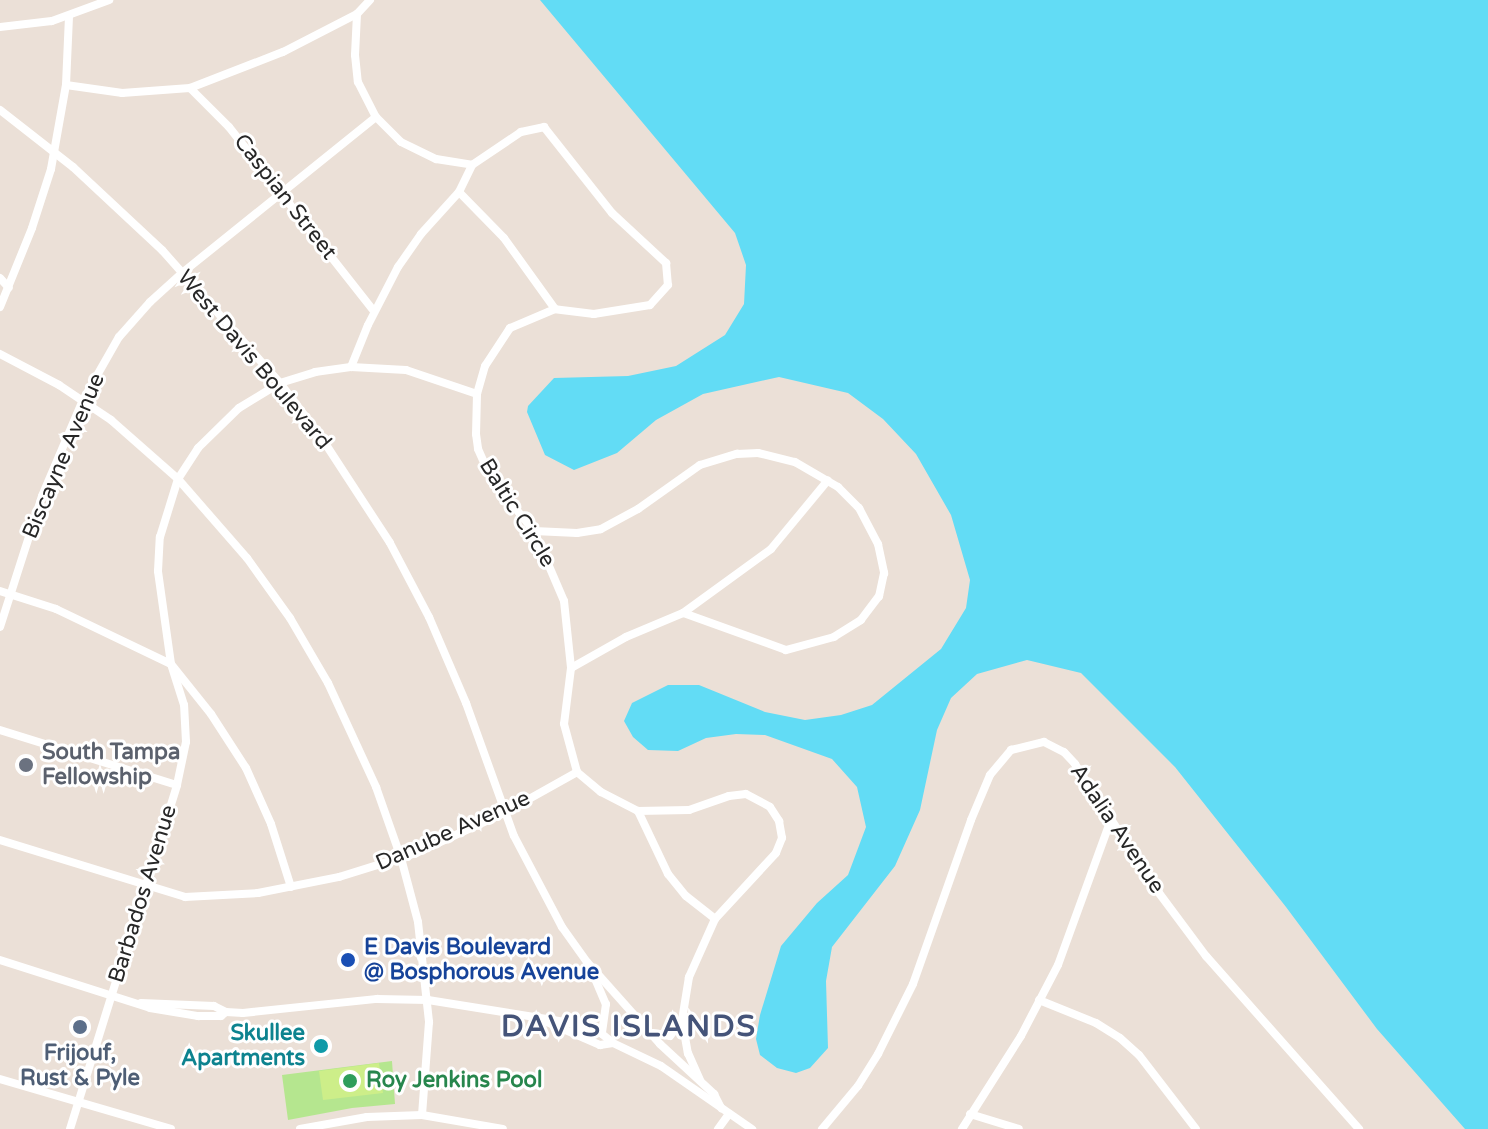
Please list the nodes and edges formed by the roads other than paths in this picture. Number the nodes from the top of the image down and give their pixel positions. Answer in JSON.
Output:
{"nodes":[{"id":1,"x":109,"y":0,"type":"edge"},
{"id":2,"x":370,"y":0,"type":"edge"},
{"id":3,"x":357,"y":14,"type":"junction"},
{"id":4,"x":69,"y":16,"type":"junction"},
{"id":5,"x":0,"y":27,"type":"edge"},
{"id":6,"x":66,"y":85,"type":"junction"},
{"id":7,"x":190,"y":88,"type":"junction"},
{"id":8,"x":0,"y":110,"type":"edge"},
{"id":9,"x":376,"y":117,"type":"junction"},
{"id":10,"x":54,"y":151,"type":"junction"},
{"id":11,"x":472,"y":165,"type":"junction"},
{"id":12,"x":459,"y":192,"type":"junction"},
{"id":13,"x":281,"y":193,"type":"junction"},
{"id":14,"x":182,"y":273,"type":"junction"},
{"id":15,"x":0,"y":278,"type":"edge"},
{"id":16,"x":9,"y":288,"type":"junction"},
{"id":17,"x":0,"y":307,"type":"edge"},
{"id":18,"x":555,"y":309,"type":"junction"},
{"id":19,"x":374,"y":311,"type":"junction"},
{"id":20,"x":0,"y":354,"type":"edge"},
{"id":21,"x":351,"y":367,"type":"junction"},
{"id":22,"x":280,"y":383,"type":"junction"},
{"id":23,"x":477,"y":394,"type":"junction"},
{"id":24,"x":83,"y":400,"type":"junction"},
{"id":25,"x":178,"y":479,"type":"junction"},
{"id":26,"x":828,"y":480,"type":"junction"},
{"id":27,"x":534,"y":531,"type":"junction"},
{"id":28,"x":0,"y":591,"type":"edge"},
{"id":29,"x":11,"y":594,"type":"junction"},
{"id":30,"x":683,"y":613,"type":"junction"},
{"id":31,"x":0,"y":627,"type":"edge"},
{"id":32,"x":171,"y":664,"type":"junction"},
{"id":33,"x":571,"y":668,"type":"junction"},
{"id":34,"x":0,"y":730,"type":"edge"},
{"id":35,"x":577,"y":772,"type":"junction"},
{"id":36,"x":177,"y":785,"type":"junction"},
{"id":37,"x":638,"y":811,"type":"junction"},
{"id":38,"x":504,"y":813,"type":"junction"},
{"id":39,"x":1111,"y":819,"type":"junction"},
{"id":40,"x":0,"y":840,"type":"edge"},
{"id":41,"x":401,"y":858,"type":"junction"},
{"id":42,"x":146,"y":886,"type":"junction"},
{"id":43,"x":291,"y":887,"type":"junction"},
{"id":44,"x":715,"y":919,"type":"junction"},
{"id":45,"x":0,"y":960,"type":"edge"},
{"id":46,"x":587,"y":962,"type":"junction"},
{"id":47,"x":112,"y":994,"type":"junction"},
{"id":48,"x":428,"y":1000,"type":"junction"},
{"id":49,"x":1039,"y":1000,"type":"junction"},
{"id":50,"x":544,"y":1020,"type":"junction"},
{"id":51,"x":682,"y":1020,"type":"junction"},
{"id":52,"x":649,"y":1032,"type":"junction"},
{"id":53,"x":602,"y":1034,"type":"junction"},
{"id":54,"x":613,"y":1043,"type":"junction"},
{"id":55,"x":0,"y":1079,"type":"edge"},
{"id":56,"x":700,"y":1080,"type":"junction"},
{"id":57,"x":79,"y":1103,"type":"junction"},
{"id":58,"x":721,"y":1108,"type":"junction"},
{"id":59,"x":729,"y":1114,"type":"junction"},
{"id":60,"x":970,"y":1114,"type":"junction"},
{"id":61,"x":422,"y":1115,"type":"junction"},
{"id":62,"x":70,"y":1129,"type":"edge"},
{"id":63,"x":171,"y":1129,"type":"edge"},
{"id":64,"x":300,"y":1129,"type":"edge"},
{"id":65,"x":503,"y":1129,"type":"edge"},
{"id":66,"x":718,"y":1129,"type":"edge"},
{"id":67,"x":752,"y":1129,"type":"edge"},
{"id":68,"x":822,"y":1129,"type":"edge"},
{"id":69,"x":962,"y":1129,"type":"edge"},
{"id":70,"x":1019,"y":1129,"type":"edge"},
{"id":71,"x":1196,"y":1129,"type":"edge"},
{"id":72,"x":1359,"y":1129,"type":"edge"}],
"edges":[{"from":1,"to":4,"type":"street"},
{"from":2,"to":3,"type":"street"},
{"from":3,"to":7,"type":"street"},
{"from":3,"to":9,"type":"street"},
{"from":4,"to":5,"type":"street"},
{"from":4,"to":6,"type":"street"},
{"from":6,"to":7,"type":"street"},
{"from":6,"to":10,"type":"street"},
{"from":7,"to":13,"type":"street","name":"Caspian Street"},
{"from":8,"to":10,"type":"street","name":"West Davis Boulevard"},
{"from":9,"to":11,"type":"street"},
{"from":9,"to":13,"type":"street","name":"Biscayne Avenue"},
{"from":10,"to":14,"type":"street","name":"West Davis Boulevard"},
{"from":10,"to":16,"type":"street"},
{"from":11,"to":12,"type":"street"},
{"from":11,"to":18,"type":"street"},
{"from":12,"to":18,"type":"street"},
{"from":12,"to":19,"type":"street"},
{"from":13,"to":14,"type":"street","name":"Biscayne Avenue"},
{"from":13,"to":19,"type":"street","name":"Caspian Street"},
{"from":14,"to":22,"type":"street","name":"West Davis Boulevard"},
{"from":14,"to":24,"type":"street","name":"Biscayne Avenue"},
{"from":15,"to":16,"type":"street"},
{"from":16,"to":17,"type":"street"},
{"from":18,"to":23,"type":"street","name":"Baltic Circle"},
{"from":19,"to":21,"type":"street"},
{"from":20,"to":24,"type":"street"},
{"from":21,"to":22,"type":"street","name":"Barbados Avenue"},
{"from":21,"to":23,"type":"street","name":"Barbados Avenue"},
{"from":22,"to":25,"type":"street","name":"Barbados Avenue"},
{"from":22,"to":38,"type":"street","name":"West Davis Boulevard"},
{"from":23,"to":27,"type":"street","name":"Baltic Circle"},
{"from":24,"to":25,"type":"street"},
{"from":24,"to":29,"type":"street","name":"Biscayne Avenue"},
{"from":25,"to":32,"type":"street","name":"Barbados Avenue"},
{"from":25,"to":41,"type":"street"},
{"from":26,"to":27,"type":"street"},
{"from":26,"to":30,"type":"street"},
{"from":26,"to":30,"type":"street"},
{"from":27,"to":33,"type":"street","name":"Baltic Circle"},
{"from":28,"to":29,"type":"street"},
{"from":29,"to":31,"type":"street","name":"Biscayne Avenue"},
{"from":29,"to":32,"type":"street"},
{"from":30,"to":33,"type":"street"},
{"from":32,"to":36,"type":"street","name":"Barbados Avenue"},
{"from":32,"to":43,"type":"street"},
{"from":33,"to":35,"type":"street","name":"Baltic Circle"},
{"from":34,"to":36,"type":"street"},
{"from":35,"to":37,"type":"street"},
{"from":35,"to":38,"type":"street","name":"Danube Avenue"},
{"from":36,"to":42,"type":"street","name":"Barbados Avenue"},
{"from":37,"to":44,"type":"street"},
{"from":37,"to":44,"type":"street"},
{"from":38,"to":41,"type":"street","name":"Danube Avenue"},
{"from":38,"to":46,"type":"street","name":"West Davis Boulevard"},
{"from":39,"to":49,"type":"street"},
{"from":39,"to":68,"type":"street","name":"Adalia Avenue"},
{"from":39,"to":72,"type":"street","name":"Adalia Avenue"},
{"from":40,"to":42,"type":"street","name":"Danube Avenue"},
{"from":41,"to":43,"type":"street","name":"Danube Avenue"},
{"from":41,"to":48,"type":"street"},
{"from":42,"to":43,"type":"street","name":"Danube Avenue"},
{"from":42,"to":47,"type":"street","name":"Barbados Avenue"},
{"from":44,"to":51,"type":"street"},
{"from":45,"to":47,"type":"street"},
{"from":46,"to":52,"type":"street","name":"West Davis Boulevard"},
{"from":46,"to":53,"type":"street","name":"West Davis Boulevard"},
{"from":47,"to":48,"type":"street"},
{"from":47,"to":57,"type":"street","name":"Barbados Avenue"},
{"from":48,"to":50,"type":"street"},
{"from":48,"to":61,"type":"street"},
{"from":49,"to":60,"type":"street"},
{"from":49,"to":71,"type":"street"},
{"from":50,"to":53,"type":"street"},
{"from":50,"to":54,"type":"street"},
{"from":51,"to":52,"type":"street"},
{"from":51,"to":56,"type":"street"},
{"from":52,"to":56,"type":"street","name":"West Davis Boulevard"},
{"from":53,"to":54,"type":"street"},
{"from":54,"to":58,"type":"street"},
{"from":55,"to":57,"type":"street"},
{"from":56,"to":58,"type":"street","name":"West Davis Boulevard"},
{"from":57,"to":62,"type":"street","name":"Barbados Avenue"},
{"from":57,"to":63,"type":"street"},
{"from":58,"to":59,"type":"street"},
{"from":59,"to":66,"type":"street"},
{"from":59,"to":67,"type":"street"},
{"from":60,"to":69,"type":"street"},
{"from":60,"to":70,"type":"street"},
{"from":61,"to":64,"type":"street"},
{"from":61,"to":65,"type":"street"}]}
